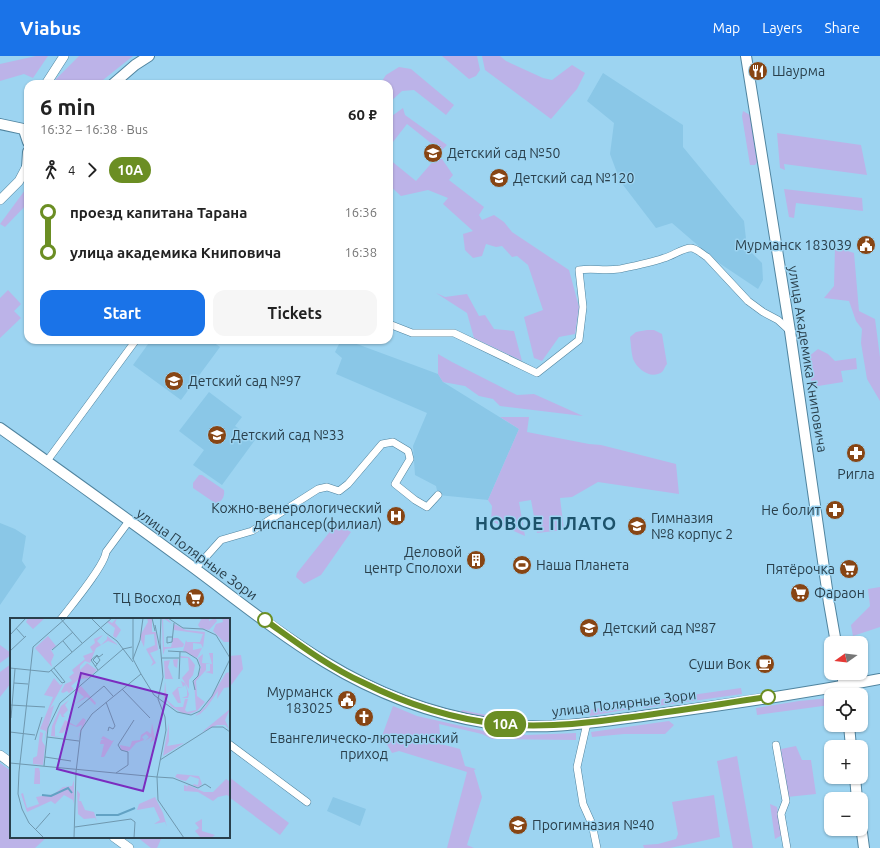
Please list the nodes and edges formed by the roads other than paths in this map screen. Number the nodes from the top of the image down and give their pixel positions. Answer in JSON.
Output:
{"nodes":[{"id":1,"x":64,"y":56,"type":"edge"},
{"id":2,"x":149,"y":56,"type":"edge"},
{"id":3,"x":746,"y":56,"type":"edge"},
{"id":4,"x":49,"y":80,"type":"edge"},
{"id":5,"x":118,"y":80,"type":"edge"},
{"id":6,"x":0,"y":124,"type":"edge"},
{"id":7,"x":24,"y":130,"type":"edge"},
{"id":8,"x":24,"y":172,"type":"edge"},
{"id":9,"x":0,"y":200,"type":"edge"},
{"id":10,"x":393,"y":326,"type":"edge"},
{"id":11,"x":790,"y":332,"type":"junction"},
{"id":12,"x":133,"y":344,"type":"edge"},
{"id":13,"x":0,"y":428,"type":"edge"},
{"id":14,"x":47,"y":461,"type":"junction"},
{"id":15,"x":438,"y":495,"type":"dead end"},
{"id":16,"x":129,"y":521,"type":"junction"},
{"id":17,"x":195,"y":569,"type":"junction"},
{"id":18,"x":62,"y":618,"type":"edge"},
{"id":19,"x":835,"y":636,"type":"edge"},
{"id":20,"x":880,"y":679,"type":"edge"},
{"id":21,"x":851,"y":688,"type":"edge"},
{"id":22,"x":824,"y":693,"type":"edge"},
{"id":23,"x":587,"y":723,"type":"junction"},
{"id":24,"x":230,"y":745,"type":"edge"},
{"id":25,"x":776,"y":745,"type":"dead end"},
{"id":26,"x":0,"y":755,"type":"edge"},
{"id":27,"x":10,"y":762,"type":"edge"},
{"id":28,"x":307,"y":802,"type":"dead end"},
{"id":29,"x":862,"y":836,"type":"edge"},
{"id":30,"x":115,"y":838,"type":"edge"},
{"id":31,"x":129,"y":848,"type":"edge"},
{"id":32,"x":597,"y":848,"type":"edge"},
{"id":33,"x":787,"y":848,"type":"edge"},
{"id":34,"x":864,"y":848,"type":"edge"}],
"edges":[{"from":1,"to":4,"type":"street"},
{"from":2,"to":5,"type":"main road"},
{"from":3,"to":11,"type":"main road","name":"улица Академика Книповича"},
{"from":6,"to":7,"type":"main road"},
{"from":8,"to":9,"type":"street"},
{"from":10,"to":11,"type":"street"},
{"from":11,"to":19,"type":"main road","name":"улица Академика Книповича"},
{"from":12,"to":14,"type":"street"},
{"from":13,"to":14,"type":"main road","name":"улица Полярные Зори"},
{"from":14,"to":16,"type":"main road","name":"улица Полярные Зори"},
{"from":15,"to":17,"type":"street"},
{"from":16,"to":17,"type":"main road","name":"улица Полярные Зори"},
{"from":16,"to":18,"type":"street"},
{"from":17,"to":23,"type":"main road","name":"улица Полярные Зори"},
{"from":20,"to":21,"type":"main road","name":"улица Полярные Зори"},
{"from":22,"to":23,"type":"main road","name":"улица Полярные Зори"},
{"from":23,"to":32,"type":"street"},
{"from":24,"to":28,"type":"street"},
{"from":25,"to":33,"type":"street"},
{"from":26,"to":27,"type":"street"},
{"from":29,"to":34,"type":"main road"},
{"from":30,"to":31,"type":"street"}]}
